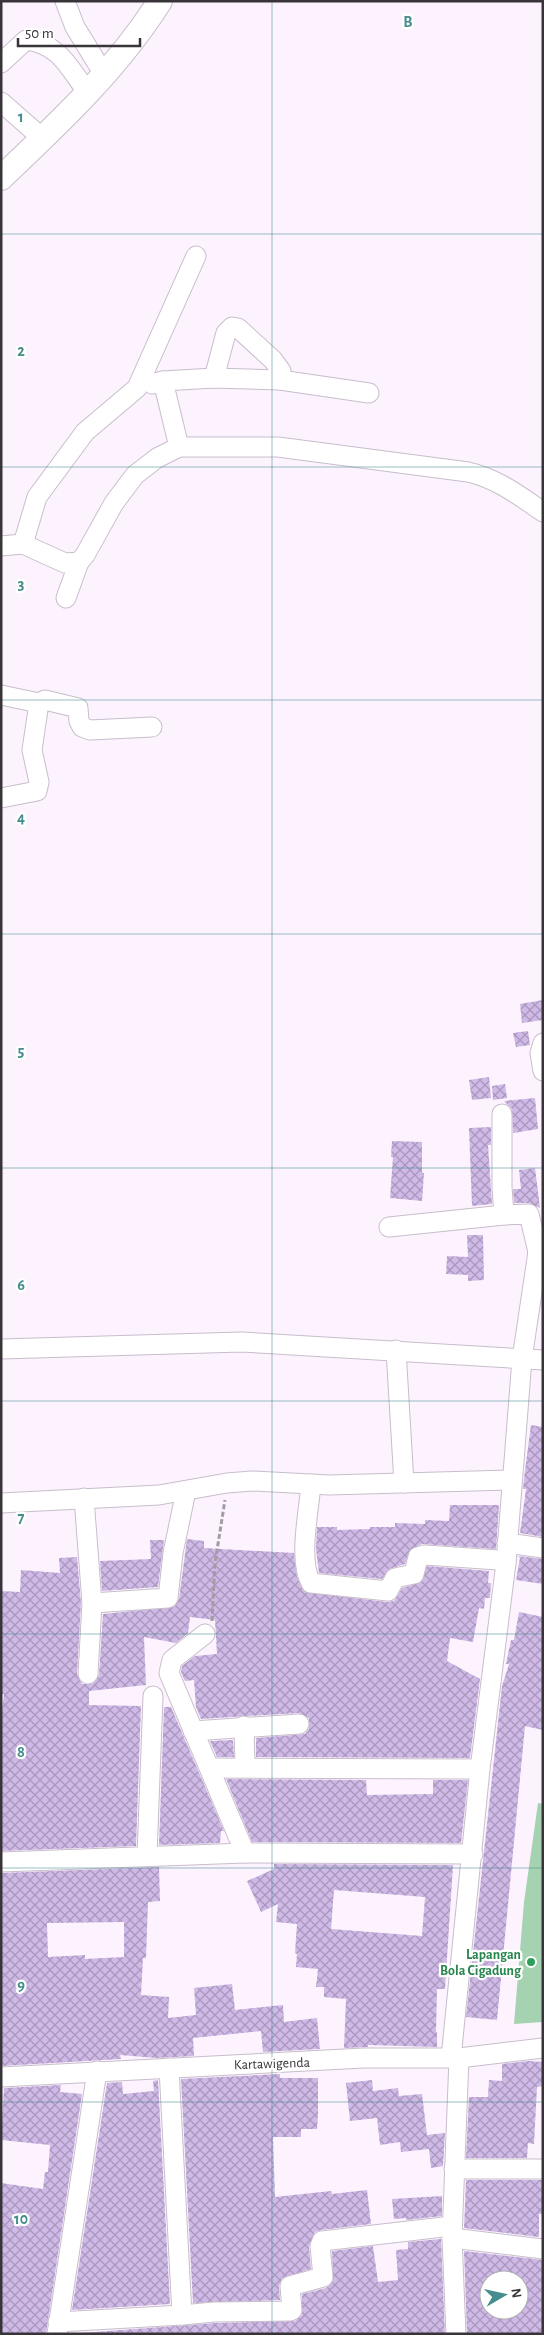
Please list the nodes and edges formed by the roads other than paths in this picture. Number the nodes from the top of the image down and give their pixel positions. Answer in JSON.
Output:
{"nodes":[{"id":1,"x":65,"y":1,"type":"edge"},
{"id":2,"x":160,"y":1,"type":"edge"},
{"id":3,"x":1,"y":63,"type":"edge"},
{"id":4,"x":105,"y":76,"type":"junction"},
{"id":5,"x":88,"y":93,"type":"junction"},
{"id":6,"x":1,"y":102,"type":"edge"},
{"id":7,"x":42,"y":138,"type":"junction"},
{"id":8,"x":1,"y":178,"type":"edge"},
{"id":9,"x":196,"y":256,"type":"dead end"},
{"id":10,"x":214,"y":378,"type":"junction"},
{"id":11,"x":280,"y":380,"type":"junction"},
{"id":12,"x":163,"y":381,"type":"junction"},
{"id":13,"x":137,"y":388,"type":"junction"},
{"id":14,"x":369,"y":393,"type":"dead end"},
{"id":15,"x":178,"y":447,"type":"junction"},
{"id":16,"x":543,"y":512,"type":"edge"},
{"id":17,"x":23,"y":544,"type":"junction"},
{"id":18,"x":1,"y":546,"type":"edge"},
{"id":19,"x":79,"y":562,"type":"junction"},
{"id":20,"x":66,"y":598,"type":"dead end"},
{"id":21,"x":1,"y":695,"type":"edge"},
{"id":22,"x":39,"y":703,"type":"junction"},
{"id":23,"x":152,"y":727,"type":"dead end"},
{"id":24,"x":1,"y":798,"type":"edge"},
{"id":25,"x":543,"y":1043,"type":"edge"},
{"id":26,"x":543,"y":1071,"type":"edge"},
{"id":27,"x":502,"y":1114,"type":"dead end"},
{"id":28,"x":504,"y":1215,"type":"junction"},
{"id":29,"x":389,"y":1227,"type":"dead end"},
{"id":30,"x":541,"y":1246,"type":"edge"},
{"id":31,"x":1,"y":1349,"type":"edge"},
{"id":32,"x":396,"y":1350,"type":"junction"},
{"id":33,"x":522,"y":1359,"type":"junction"},
{"id":34,"x":543,"y":1360,"type":"edge"},
{"id":35,"x":511,"y":1480,"type":"junction"},
{"id":36,"x":404,"y":1483,"type":"junction"},
{"id":37,"x":311,"y":1484,"type":"junction"},
{"id":38,"x":186,"y":1491,"type":"junction"},
{"id":39,"x":84,"y":1498,"type":"junction"},
{"id":40,"x":1,"y":1503,"type":"edge"},
{"id":41,"x":507,"y":1543,"type":"junction"},
{"id":42,"x":543,"y":1548,"type":"edge"},
{"id":43,"x":506,"y":1563,"type":"junction"},
{"id":44,"x":92,"y":1603,"type":"junction"},
{"id":45,"x":205,"y":1634,"type":"road end"},
{"id":46,"x":88,"y":1674,"type":"dead end"},
{"id":47,"x":152,"y":1696,"type":"dead end"},
{"id":48,"x":299,"y":1724,"type":"dead end"},
{"id":49,"x":244,"y":1726,"type":"junction"},
{"id":50,"x":193,"y":1731,"type":"junction"},
{"id":51,"x":245,"y":1767,"type":"junction"},
{"id":52,"x":210,"y":1768,"type":"junction"},
{"id":53,"x":480,"y":1769,"type":"junction"},
{"id":54,"x":246,"y":1852,"type":"junction"},
{"id":55,"x":473,"y":1854,"type":"junction"},
{"id":56,"x":147,"y":1856,"type":"junction"},
{"id":57,"x":1,"y":1862,"type":"edge"},
{"id":58,"x":543,"y":2048,"type":"edge"},
{"id":59,"x":455,"y":2058,"type":"junction"},
{"id":60,"x":169,"y":2068,"type":"junction"},
{"id":61,"x":97,"y":2071,"type":"junction"},
{"id":62,"x":1,"y":2077,"type":"edge"},
{"id":63,"x":454,"y":2169,"type":"junction"},
{"id":64,"x":543,"y":2169,"type":"edge"},
{"id":65,"x":452,"y":2232,"type":"junction"},
{"id":66,"x":543,"y":2249,"type":"edge"},
{"id":67,"x":182,"y":2314,"type":"junction"},
{"id":68,"x":58,"y":2328,"type":"edge"},
{"id":69,"x":456,"y":2334,"type":"edge"}],
"edges":[{"from":1,"to":4,"type":"street"},
{"from":2,"to":4,"type":"main road"},
{"from":3,"to":5,"type":"street"},
{"from":4,"to":5,"type":"main road"},
{"from":5,"to":7,"type":"main road"},
{"from":6,"to":7,"type":"street"},
{"from":7,"to":8,"type":"main road"},
{"from":9,"to":13,"type":"street"},
{"from":10,"to":11,"type":"street"},
{"from":10,"to":11,"type":"street"},
{"from":10,"to":12,"type":"street"},
{"from":11,"to":14,"type":"street"},
{"from":12,"to":13,"type":"street"},
{"from":12,"to":15,"type":"street"},
{"from":13,"to":17,"type":"street"},
{"from":15,"to":16,"type":"street"},
{"from":15,"to":19,"type":"street"},
{"from":17,"to":18,"type":"street"},
{"from":17,"to":19,"type":"street"},
{"from":19,"to":20,"type":"street"},
{"from":21,"to":22,"type":"street"},
{"from":22,"to":23,"type":"street"},
{"from":22,"to":24,"type":"street"},
{"from":25,"to":26,"type":"street"},
{"from":27,"to":28,"type":"street"},
{"from":28,"to":29,"type":"street"},
{"from":28,"to":30,"type":"street"},
{"from":30,"to":33,"type":"street"},
{"from":31,"to":32,"type":"street"},
{"from":32,"to":33,"type":"street"},
{"from":32,"to":36,"type":"street"},
{"from":33,"to":34,"type":"street"},
{"from":33,"to":35,"type":"street"},
{"from":35,"to":36,"type":"street"},
{"from":35,"to":41,"type":"street"},
{"from":36,"to":37,"type":"street"},
{"from":37,"to":38,"type":"street"},
{"from":37,"to":43,"type":"street"},
{"from":38,"to":39,"type":"street"},
{"from":38,"to":44,"type":"street"},
{"from":39,"to":40,"type":"street"},
{"from":39,"to":44,"type":"street"},
{"from":41,"to":42,"type":"street"},
{"from":41,"to":43,"type":"street"},
{"from":43,"to":53,"type":"street"},
{"from":44,"to":46,"type":"street"},
{"from":45,"to":50,"type":"street"},
{"from":47,"to":56,"type":"street"},
{"from":48,"to":49,"type":"street"},
{"from":49,"to":50,"type":"street"},
{"from":49,"to":51,"type":"street"},
{"from":50,"to":52,"type":"street"},
{"from":51,"to":52,"type":"street"},
{"from":51,"to":53,"type":"street"},
{"from":52,"to":54,"type":"street"},
{"from":53,"to":55,"type":"street"},
{"from":54,"to":55,"type":"street"},
{"from":54,"to":56,"type":"street"},
{"from":55,"to":59,"type":"street"},
{"from":56,"to":57,"type":"street"},
{"from":58,"to":59,"type":"street","name":"Kartawigenda"},
{"from":59,"to":60,"type":"street","name":"Kartawigenda"},
{"from":59,"to":63,"type":"street"},
{"from":60,"to":61,"type":"street","name":"Kartawigenda"},
{"from":60,"to":67,"type":"street"},
{"from":61,"to":62,"type":"street","name":"Kartawigenda"},
{"from":61,"to":68,"type":"street"},
{"from":63,"to":64,"type":"street"},
{"from":63,"to":65,"type":"street"},
{"from":65,"to":66,"type":"street"},
{"from":65,"to":67,"type":"street"},
{"from":65,"to":69,"type":"street"},
{"from":67,"to":68,"type":"street"}]}
